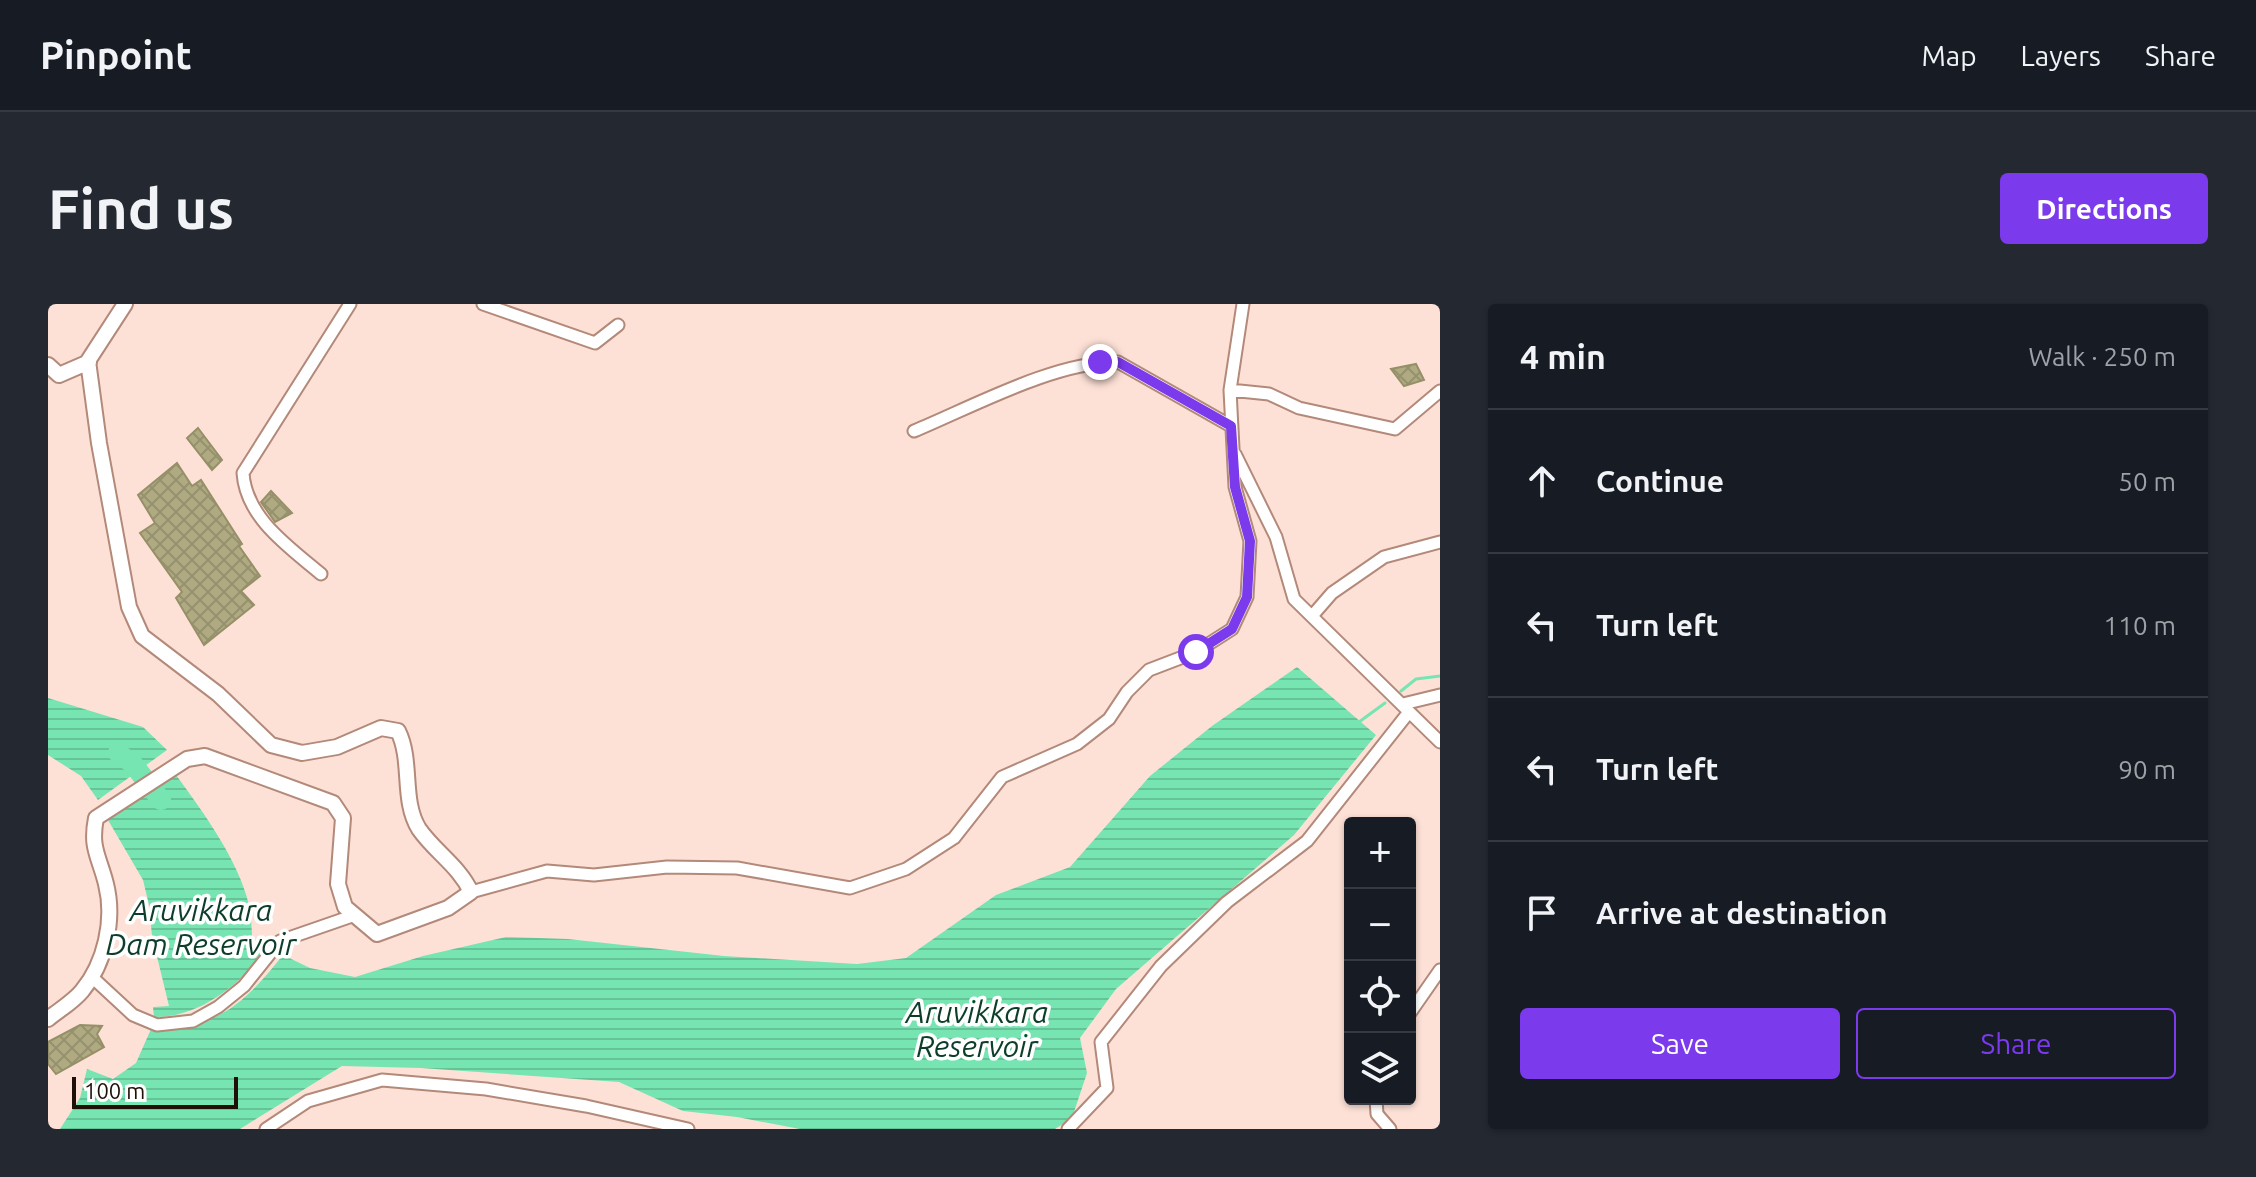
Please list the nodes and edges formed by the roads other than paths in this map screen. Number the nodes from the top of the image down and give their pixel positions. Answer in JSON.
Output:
{"nodes":[{"id":1,"x":125,"y":304,"type":"edge"},
{"id":2,"x":350,"y":304,"type":"edge"},
{"id":3,"x":483,"y":304,"type":"edge"},
{"id":4,"x":1243,"y":304,"type":"edge"},
{"id":5,"x":618,"y":325,"type":"dead end"},
{"id":6,"x":89,"y":362,"type":"junction"},
{"id":7,"x":48,"y":365,"type":"edge"},
{"id":8,"x":1230,"y":390,"type":"junction"},
{"id":9,"x":1440,"y":391,"type":"edge"},
{"id":10,"x":1231,"y":426,"type":"junction"},
{"id":11,"x":914,"y":431,"type":"dead end"},
{"id":12,"x":1232,"y":446,"type":"junction"},
{"id":13,"x":1440,"y":542,"type":"edge"},
{"id":14,"x":321,"y":574,"type":"dead end"},
{"id":15,"x":1312,"y":616,"type":"junction"},
{"id":16,"x":1440,"y":695,"type":"edge"},
{"id":17,"x":1406,"y":708,"type":"junction"},
{"id":18,"x":1440,"y":742,"type":"edge"},
{"id":19,"x":471,"y":892,"type":"junction"},
{"id":20,"x":355,"y":915,"type":"junction"},
{"id":21,"x":1440,"y":970,"type":"edge"},
{"id":22,"x":92,"y":977,"type":"junction"},
{"id":23,"x":1416,"y":1004,"type":"edge"},
{"id":24,"x":48,"y":1019,"type":"edge"},
{"id":25,"x":1376,"y":1105,"type":"edge"},
{"id":26,"x":266,"y":1129,"type":"edge"},
{"id":27,"x":688,"y":1129,"type":"edge"},
{"id":28,"x":1068,"y":1129,"type":"edge"},
{"id":29,"x":1390,"y":1129,"type":"edge"}],
"edges":[{"from":1,"to":6,"type":"street"},
{"from":2,"to":14,"type":"street"},
{"from":3,"to":5,"type":"street"},
{"from":4,"to":8,"type":"street"},
{"from":6,"to":7,"type":"street"},
{"from":6,"to":19,"type":"street"},
{"from":8,"to":9,"type":"street"},
{"from":8,"to":10,"type":"street"},
{"from":10,"to":11,"type":"street"},
{"from":10,"to":12,"type":"street"},
{"from":12,"to":15,"type":"street"},
{"from":12,"to":19,"type":"street"},
{"from":13,"to":15,"type":"street"},
{"from":15,"to":17,"type":"street"},
{"from":16,"to":17,"type":"street"},
{"from":17,"to":18,"type":"street"},
{"from":17,"to":28,"type":"street"},
{"from":19,"to":20,"type":"street"},
{"from":20,"to":22,"type":"street"},
{"from":20,"to":22,"type":"street"},
{"from":21,"to":23,"type":"street"},
{"from":22,"to":24,"type":"street"},
{"from":25,"to":29,"type":"street"},
{"from":26,"to":27,"type":"street"}]}
